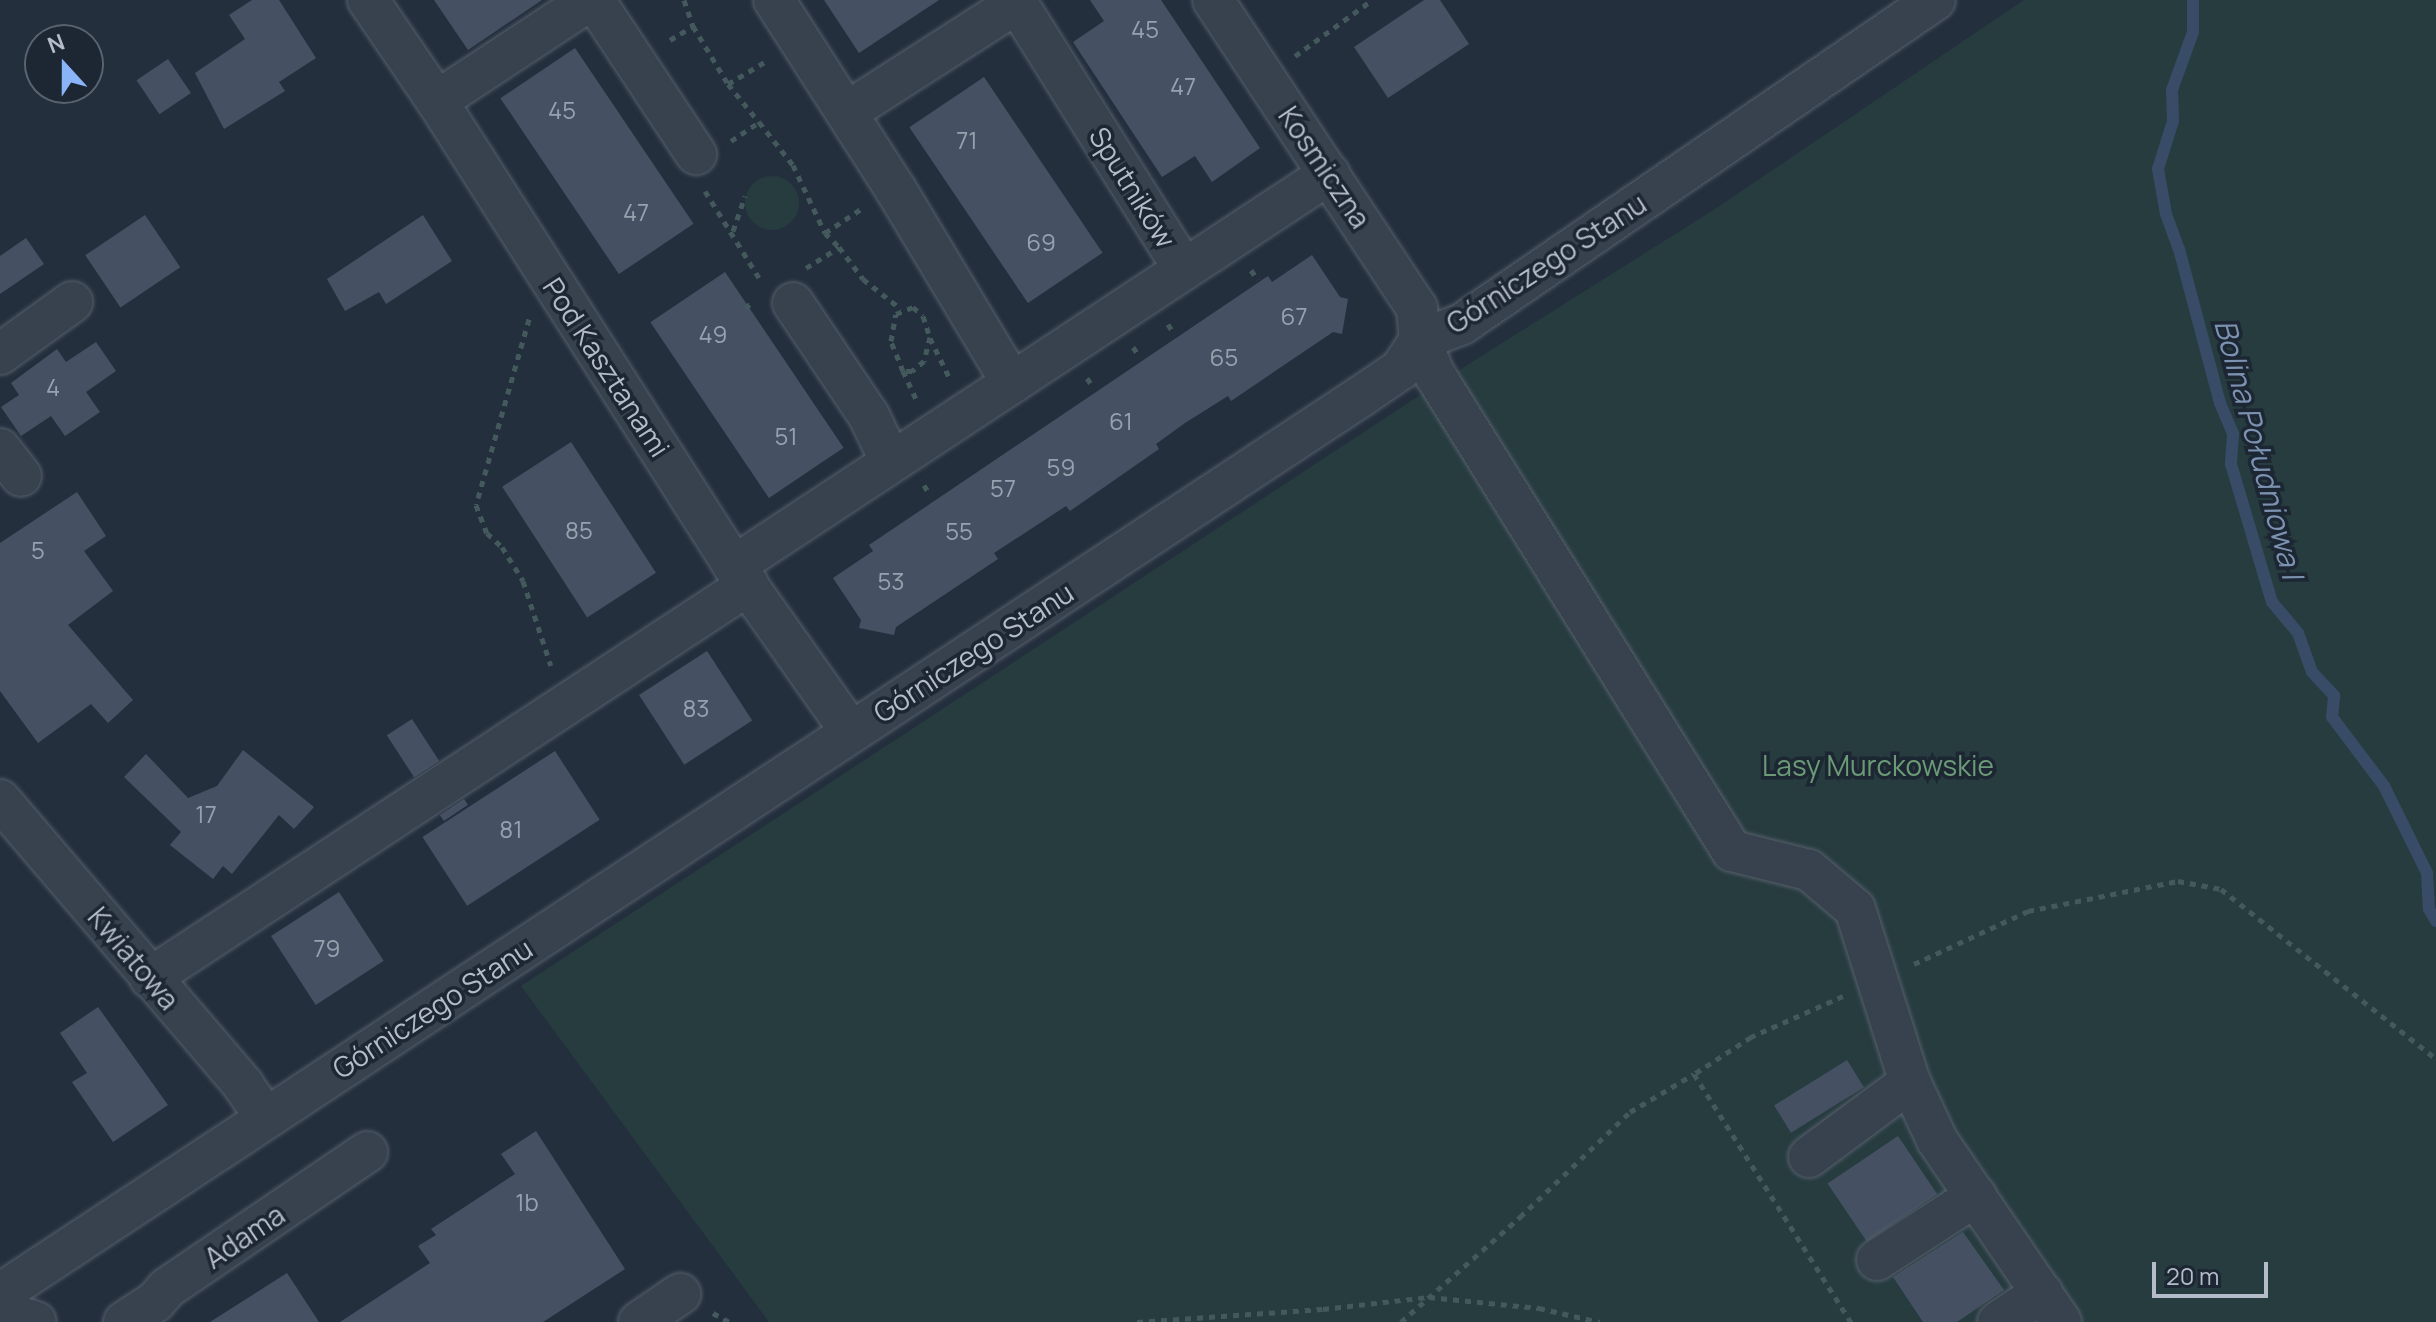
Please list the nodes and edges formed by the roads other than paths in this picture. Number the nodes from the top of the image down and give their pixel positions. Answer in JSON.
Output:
{"nodes":[{"id":1,"x":368,"y":0,"type":"edge"},
{"id":2,"x":592,"y":0,"type":"edge"},
{"id":3,"x":774,"y":0,"type":"edge"},
{"id":4,"x":1213,"y":0,"type":"edge"},
{"id":5,"x":1935,"y":0,"type":"edge"},
{"id":6,"x":1016,"y":1,"type":"edge"},
{"id":7,"x":437,"y":101,"type":"junction"},
{"id":8,"x":847,"y":112,"type":"junction"},
{"id":9,"x":710,"y":150,"type":"road end"},
{"id":10,"x":1329,"y":174,"type":"junction"},
{"id":11,"x":1184,"y":269,"type":"junction"},
{"id":12,"x":72,"y":302,"type":"dead end"},
{"id":13,"x":793,"y":303,"type":"road end"},
{"id":14,"x":1420,"y":340,"type":"junction"},
{"id":15,"x":0,"y":354,"type":"edge"},
{"id":16,"x":1012,"y":383,"type":"junction"},
{"id":17,"x":891,"y":462,"type":"junction"},
{"id":18,"x":741,"y":575,"type":"junction"},
{"id":19,"x":851,"y":732,"type":"junction"},
{"id":20,"x":0,"y":800,"type":"edge"},
{"id":21,"x":150,"y":978,"type":"junction"},
{"id":22,"x":1910,"y":1082,"type":"junction"},
{"id":23,"x":266,"y":1118,"type":"junction"},
{"id":24,"x":367,"y":1152,"type":"dead end"},
{"id":25,"x":1809,"y":1157,"type":"dead end"},
{"id":26,"x":1976,"y":1196,"type":"junction"},
{"id":27,"x":1877,"y":1260,"type":"dead end"},
{"id":28,"x":0,"y":1294,"type":"edge"},
{"id":29,"x":680,"y":1294,"type":"dead end"},
{"id":30,"x":0,"y":1304,"type":"edge"},
{"id":31,"x":2052,"y":1308,"type":"edge"},
{"id":32,"x":36,"y":1322,"type":"edge"},
{"id":33,"x":124,"y":1322,"type":"edge"},
{"id":34,"x":639,"y":1322,"type":"edge"},
{"id":35,"x":1998,"y":1322,"type":"edge"}],
"edges":[{"from":1,"to":7,"type":"street","name":"Pod Kasztanami"},
{"from":2,"to":7,"type":"street"},
{"from":2,"to":9,"type":"street"},
{"from":3,"to":8,"type":"street"},
{"from":4,"to":10,"type":"street","name":"Kosmiczna"},
{"from":5,"to":14,"type":"street","name":"Górniczego Stanu"},
{"from":6,"to":8,"type":"street"},
{"from":6,"to":11,"type":"street","name":"Sputników"},
{"from":7,"to":18,"type":"street","name":"Pod Kasztanami"},
{"from":8,"to":16,"type":"street"},
{"from":10,"to":11,"type":"street","name":"Sputników"},
{"from":10,"to":14,"type":"street","name":"Kosmiczna"},
{"from":11,"to":16,"type":"street"},
{"from":12,"to":15,"type":"street"},
{"from":13,"to":17,"type":"street"},
{"from":14,"to":19,"type":"street","name":"Górniczego Stanu"},
{"from":14,"to":22,"type":"street","name":"Kosmiczna"},
{"from":16,"to":17,"type":"street"},
{"from":17,"to":18,"type":"street"},
{"from":18,"to":19,"type":"street","name":"Pod Kasztanami"},
{"from":18,"to":21,"type":"street"},
{"from":19,"to":23,"type":"street","name":"Górniczego Stanu"},
{"from":20,"to":21,"type":"street","name":"Kwiatowa"},
{"from":21,"to":23,"type":"street","name":"Kwiatowa"},
{"from":22,"to":25,"type":"street"},
{"from":22,"to":26,"type":"street","name":"Kosmiczna"},
{"from":23,"to":28,"type":"street","name":"Górniczego Stanu"},
{"from":24,"to":33,"type":"street","name":"Adama"},
{"from":26,"to":27,"type":"street"},
{"from":26,"to":31,"type":"street","name":"Kosmiczna"},
{"from":29,"to":34,"type":"street"},
{"from":30,"to":32,"type":"street"},
{"from":31,"to":35,"type":"street"}]}
